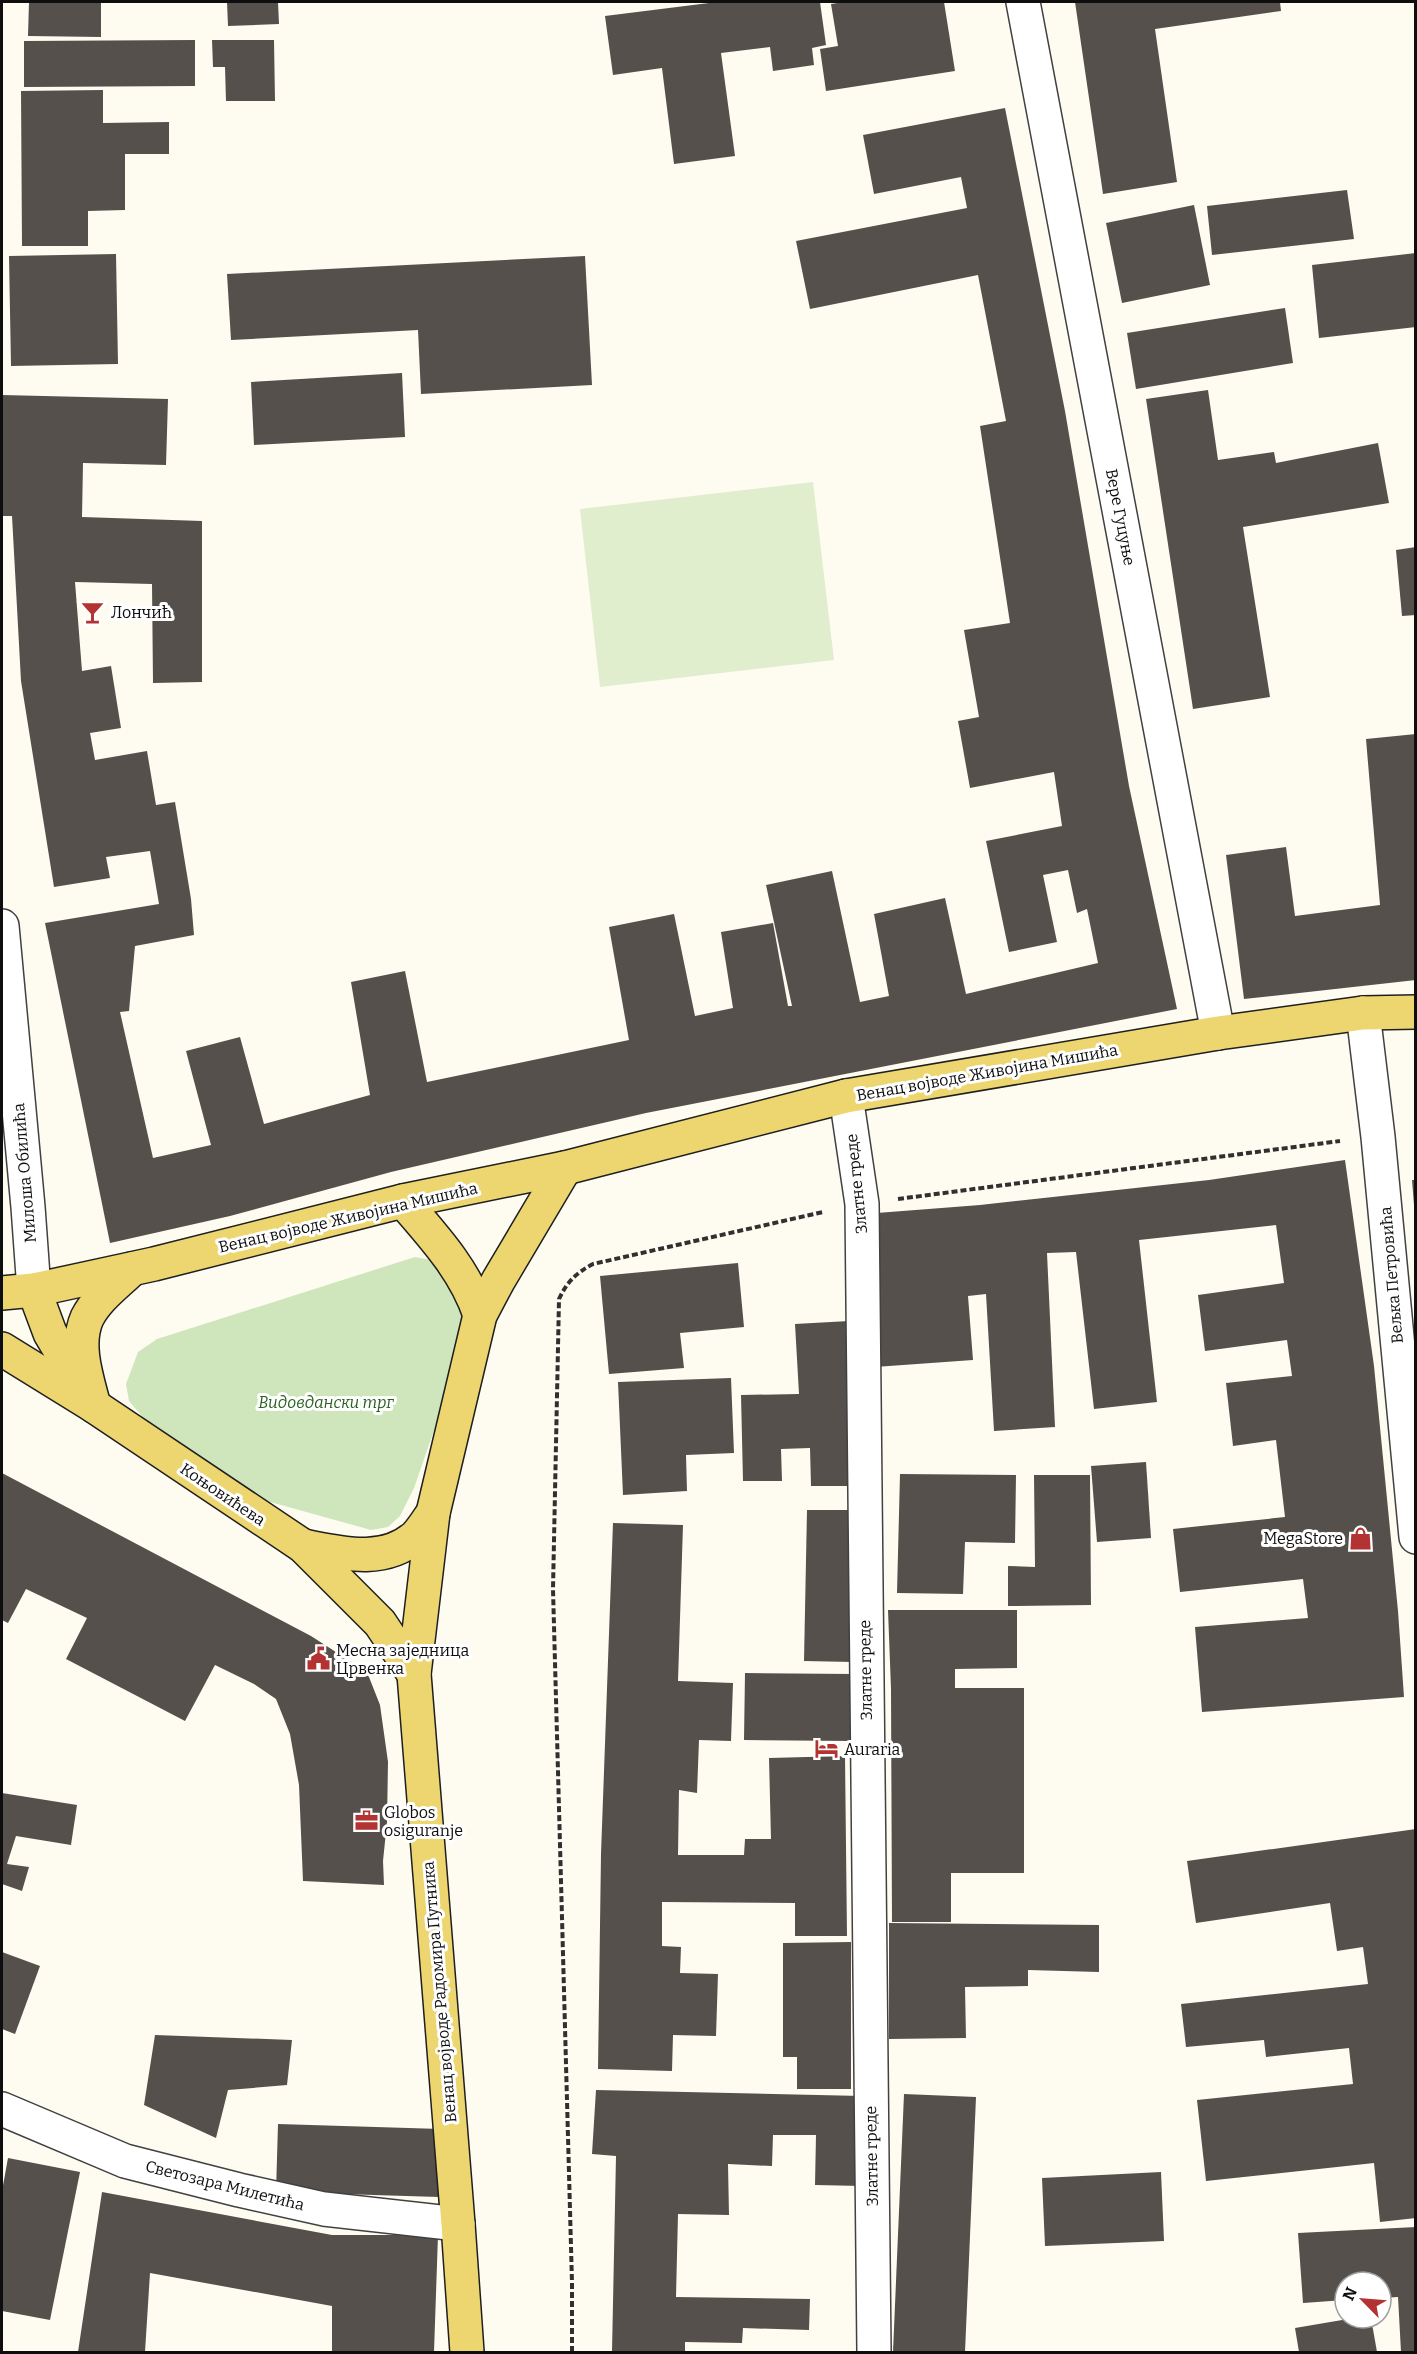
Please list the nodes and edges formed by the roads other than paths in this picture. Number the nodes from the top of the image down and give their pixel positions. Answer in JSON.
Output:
{"nodes":[{"id":1,"x":1023,"y":2,"type":"edge"},
{"id":2,"x":2,"y":926,"type":"edge"},
{"id":3,"x":1416,"y":1012,"type":"edge"},
{"id":4,"x":1363,"y":1013,"type":"junction"},
{"id":5,"x":1218,"y":1033,"type":"junction"},
{"id":6,"x":846,"y":1096,"type":"junction"},
{"id":7,"x":565,"y":1168,"type":"junction"},
{"id":8,"x":403,"y":1201,"type":"junction"},
{"id":9,"x":132,"y":1269,"type":"junction"},
{"id":10,"x":34,"y":1290,"type":"junction"},
{"id":11,"x":2,"y":1293,"type":"edge"},
{"id":12,"x":480,"y":1315,"type":"junction"},
{"id":13,"x":2,"y":1349,"type":"edge"},
{"id":14,"x":94,"y":1406,"type":"junction"},
{"id":15,"x":433,"y":1513,"type":"junction"},
{"id":16,"x":1416,"y":1537,"type":"edge"},
{"id":17,"x":303,"y":1546,"type":"junction"},
{"id":18,"x":414,"y":1674,"type":"junction"},
{"id":19,"x":2,"y":2109,"type":"edge"},
{"id":20,"x":458,"y":2224,"type":"junction"},
{"id":21,"x":467,"y":2352,"type":"edge"},
{"id":22,"x":874,"y":2352,"type":"edge"}],
"edges":[{"from":1,"to":5,"type":"street","name":"Вере Гуцуње"},
{"from":2,"to":10,"type":"street","name":"Милоша Обилића"},
{"from":3,"to":4,"type":"main road","name":"Венац војводе Живојина Мишића"},
{"from":4,"to":5,"type":"main road","name":"Венац војводе Живојина Мишића"},
{"from":4,"to":16,"type":"street","name":"Вељка Петровића"},
{"from":5,"to":6,"type":"main road","name":"Венац војводе Живојина Мишића"},
{"from":6,"to":7,"type":"main road","name":"Венац војводе Живојина Мишића"},
{"from":6,"to":22,"type":"street","name":"Златне греде"},
{"from":7,"to":8,"type":"main road","name":"Венац војводе Живојина Мишића"},
{"from":7,"to":12,"type":"main road"},
{"from":8,"to":9,"type":"main road","name":"Венац војводе Живојина Мишића"},
{"from":8,"to":12,"type":"main road"},
{"from":9,"to":10,"type":"main road"},
{"from":9,"to":14,"type":"main road"},
{"from":10,"to":11,"type":"main road"},
{"from":10,"to":14,"type":"main road","name":"Милоша Обилића"},
{"from":12,"to":15,"type":"main road","name":"Венац војводе Радомира Путника"},
{"from":13,"to":14,"type":"main road","name":"Коњовићева"},
{"from":14,"to":17,"type":"main road","name":"Коњовићева"},
{"from":15,"to":17,"type":"main road"},
{"from":15,"to":18,"type":"main road","name":"Венац војводе Радомира Путника"},
{"from":17,"to":18,"type":"main road","name":"Коњовићева"},
{"from":18,"to":20,"type":"main road","name":"Венац војводе Радомира Путника"},
{"from":19,"to":20,"type":"street","name":"Светозара Милетића"},
{"from":20,"to":21,"type":"main road","name":"Венац војводе Радомира Путника"}]}
